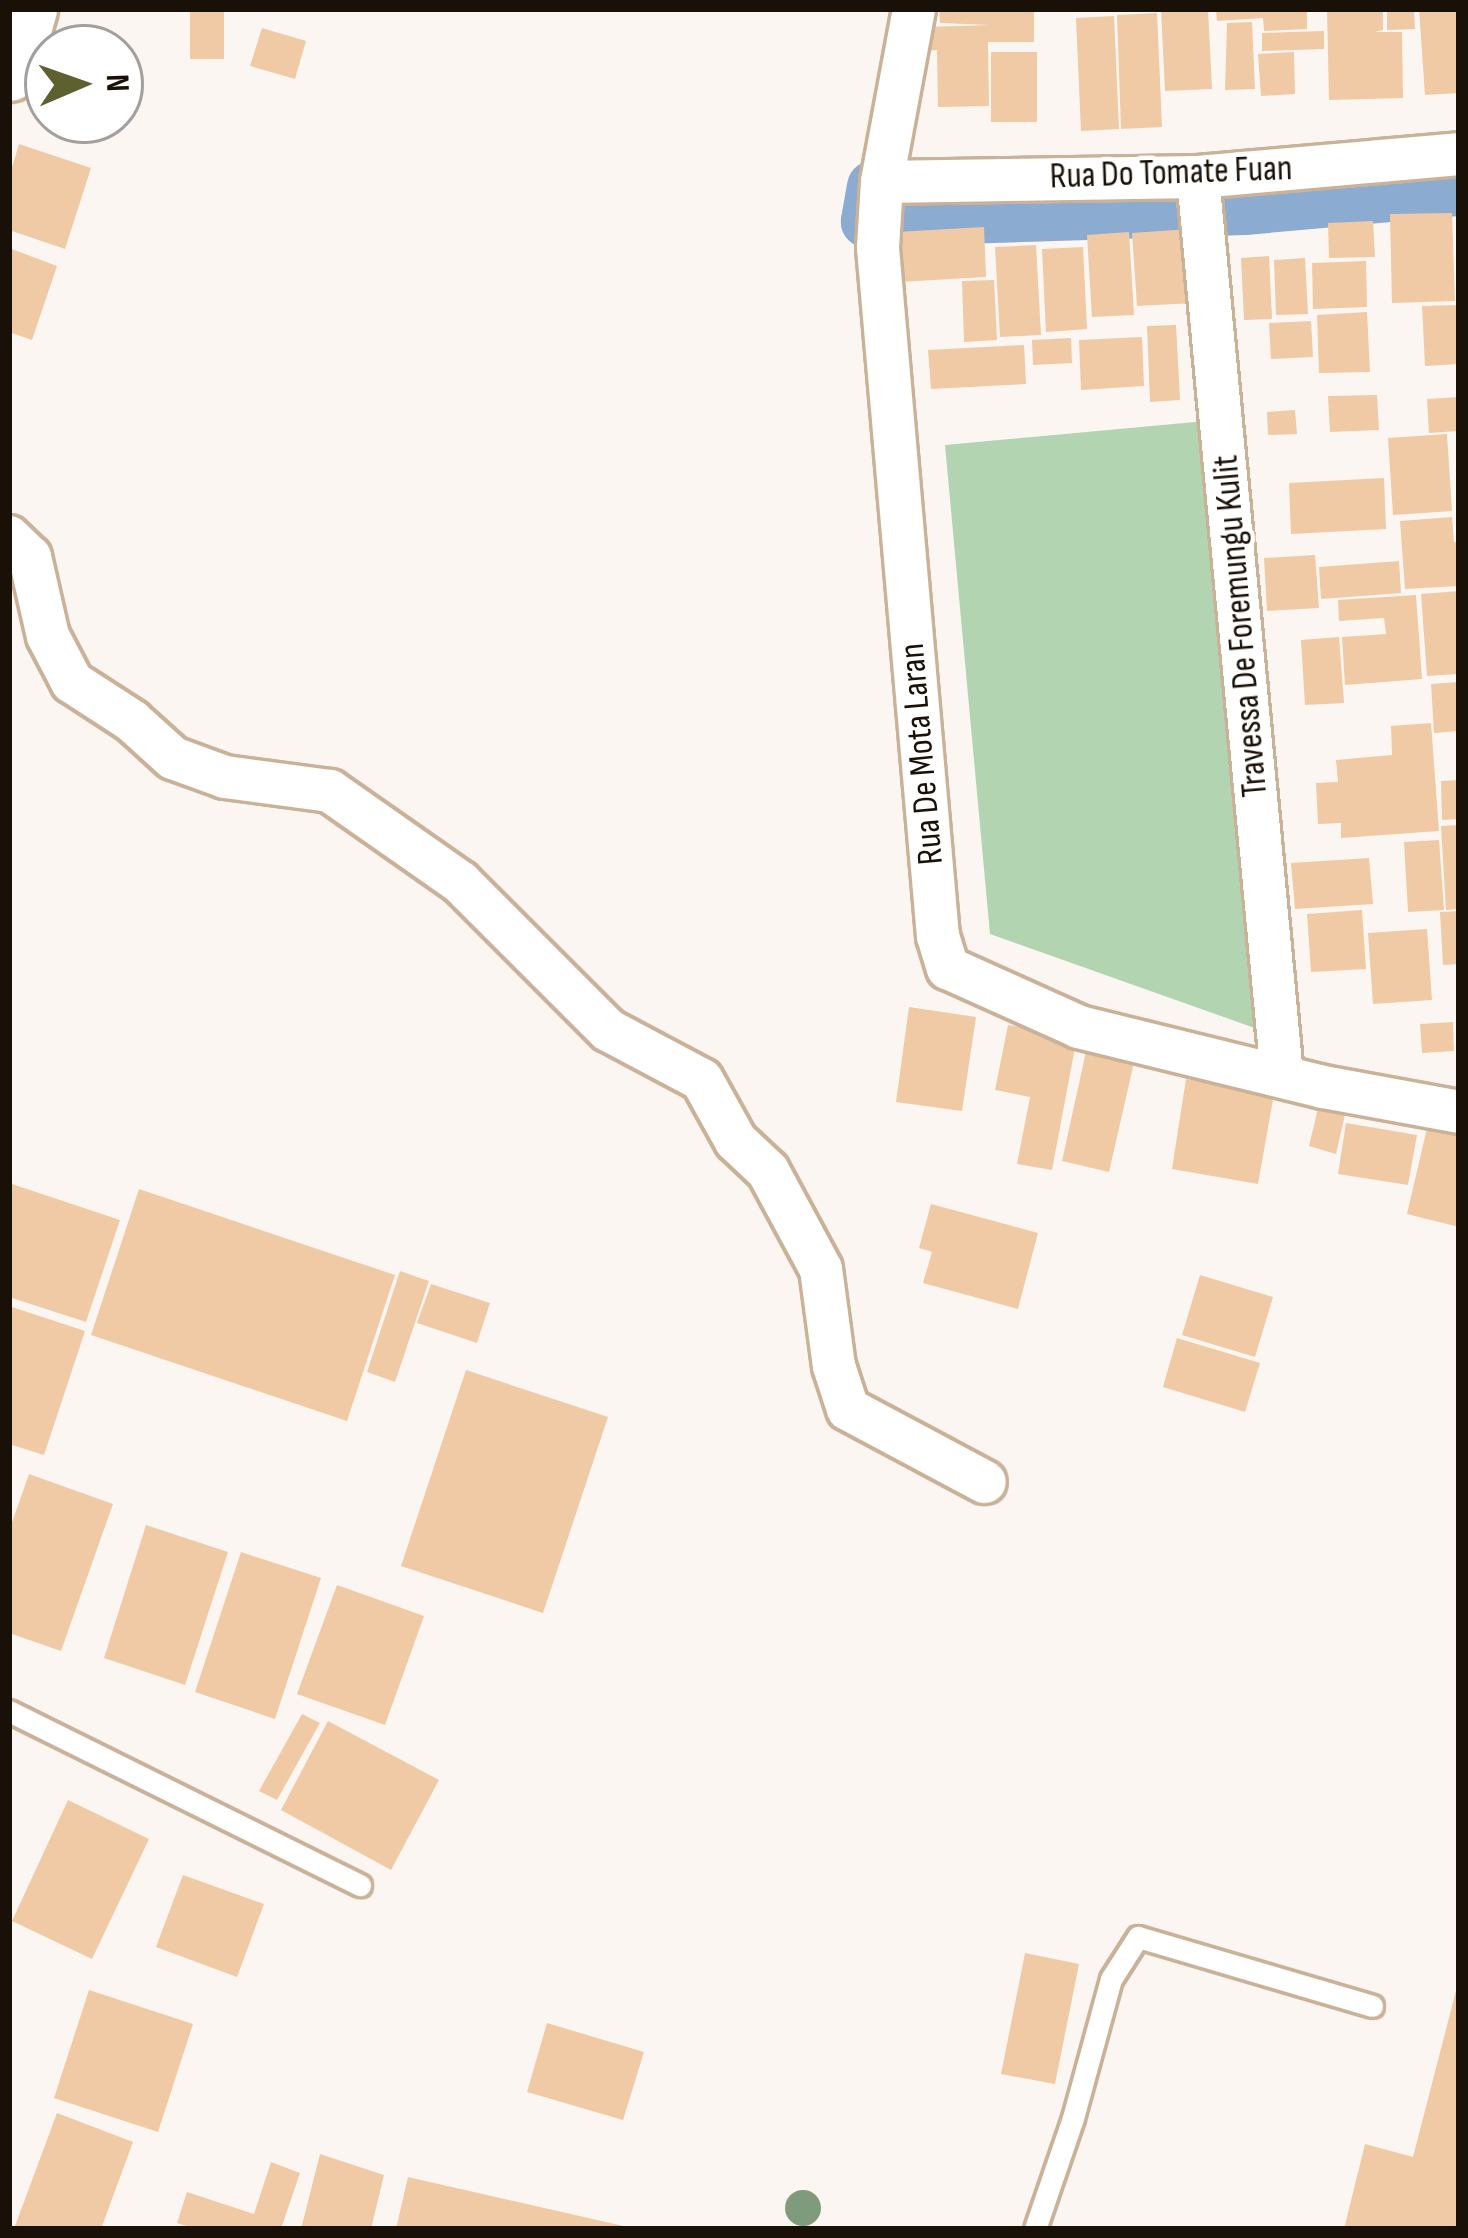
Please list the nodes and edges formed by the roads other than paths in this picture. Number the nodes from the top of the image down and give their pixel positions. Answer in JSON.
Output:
{"nodes":[{"id":1,"x":28,"y":9,"type":"edge"},
{"id":2,"x":914,"y":9,"type":"edge"},
{"id":3,"x":9,"y":70,"type":"edge"},
{"id":4,"x":1459,"y":154,"type":"edge"},
{"id":5,"x":1198,"y":177,"type":"junction"},
{"id":6,"x":882,"y":182,"type":"junction"},
{"id":7,"x":9,"y":537,"type":"edge"},
{"id":8,"x":1282,"y":1076,"type":"junction"},
{"id":9,"x":1459,"y":1112,"type":"edge"},
{"id":10,"x":985,"y":1482,"type":"dead end"},
{"id":11,"x":9,"y":1711,"type":"edge"},
{"id":12,"x":360,"y":1885,"type":"dead end"},
{"id":13,"x":1372,"y":2006,"type":"dead end"},
{"id":14,"x":1035,"y":2229,"type":"edge"}],
"edges":[{"from":1,"to":3,"type":"street"},
{"from":2,"to":6,"type":"street","name":"Rua De Mota Laran"},
{"from":4,"to":5,"type":"street","name":"Rua Do Tomate Fuan"},
{"from":5,"to":6,"type":"street","name":"Rua Do Tomate Fuan"},
{"from":5,"to":8,"type":"street","name":"Travessa De Foremungu Kulit"},
{"from":6,"to":8,"type":"street","name":"Rua De Mota Laran"},
{"from":7,"to":10,"type":"street"},
{"from":8,"to":9,"type":"street","name":"Rua De Mota Laran"},
{"from":11,"to":12,"type":"lane"},
{"from":13,"to":14,"type":"lane"}]}
